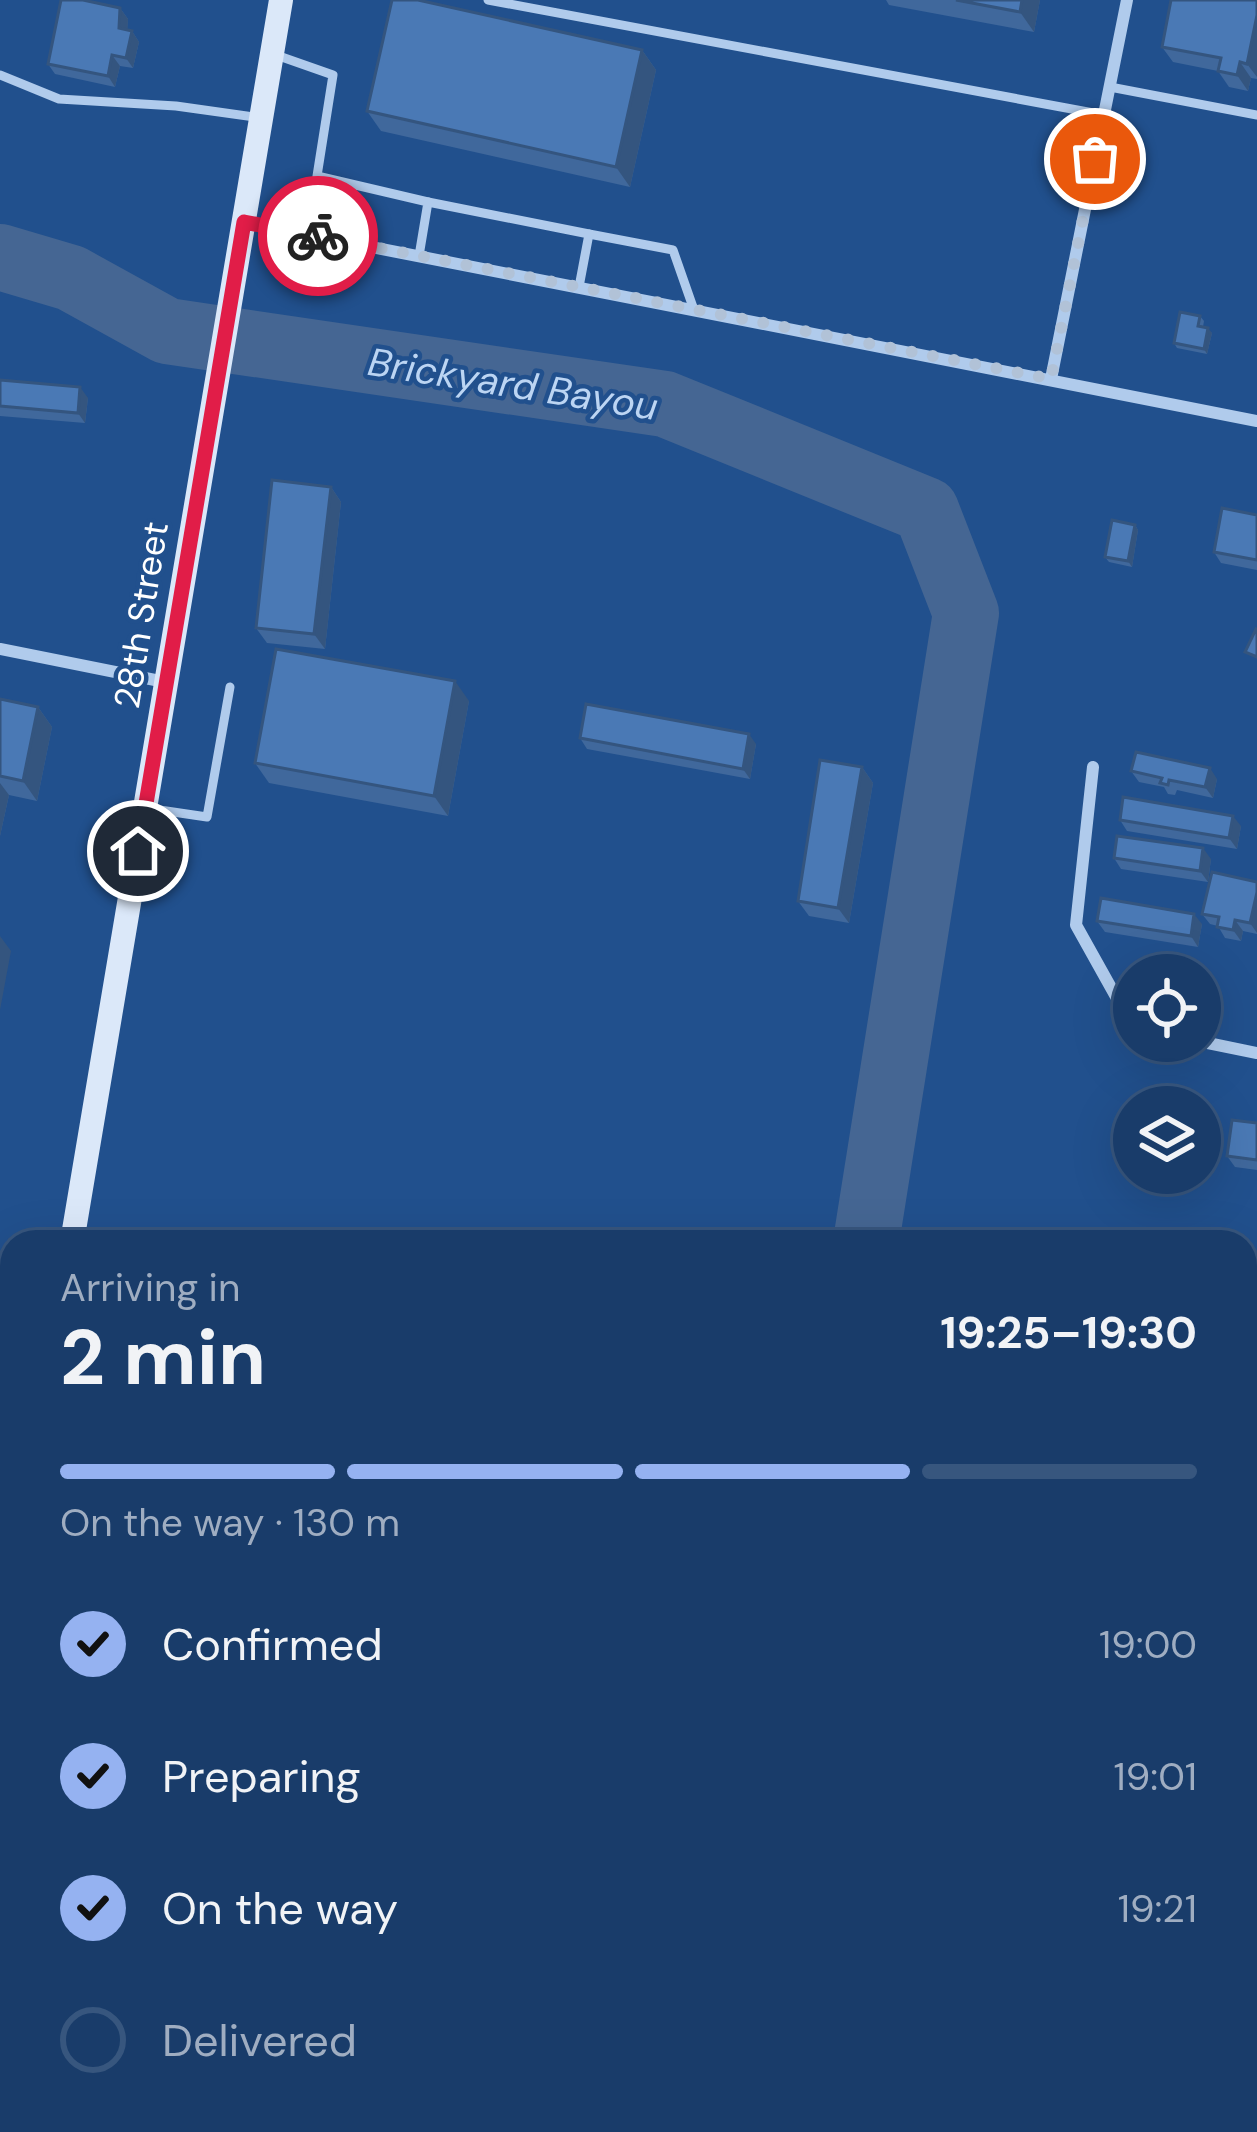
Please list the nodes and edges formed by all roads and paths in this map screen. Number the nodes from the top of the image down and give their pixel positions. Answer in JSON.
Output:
{"nodes":[{"id":1,"x":281,"y":0,"type":"edge"},
{"id":2,"x":488,"y":0,"type":"edge"},
{"id":3,"x":1127,"y":0,"type":"edge"},
{"id":4,"x":272,"y":53,"type":"junction"},
{"id":5,"x":0,"y":75,"type":"edge"},
{"id":6,"x":1109,"y":87,"type":"junction"},
{"id":7,"x":1104,"y":115,"type":"junction"},
{"id":8,"x":1257,"y":115,"type":"edge"},
{"id":9,"x":261,"y":118,"type":"junction"},
{"id":10,"x":428,"y":202,"type":"junction"},
{"id":11,"x":244,"y":222,"type":"junction"},
{"id":12,"x":590,"y":234,"type":"junction"},
{"id":13,"x":419,"y":256,"type":"junction"},
{"id":14,"x":579,"y":287,"type":"junction"},
{"id":15,"x":694,"y":310,"type":"junction"},
{"id":16,"x":1051,"y":379,"type":"junction"},
{"id":17,"x":1257,"y":421,"type":"edge"},
{"id":18,"x":0,"y":650,"type":"edge"},
{"id":19,"x":166,"y":683,"type":"junction"},
{"id":20,"x":230,"y":687,"type":"dead end"},
{"id":21,"x":1094,"y":767,"type":"dead end"},
{"id":22,"x":146,"y":808,"type":"junction"},
{"id":23,"x":1113,"y":991,"type":"edge"},
{"id":24,"x":1221,"y":1046,"type":"edge"},
{"id":25,"x":1257,"y":1053,"type":"edge"},
{"id":26,"x":74,"y":1230,"type":"edge"}],
"edges":[{"from":1,"to":4,"type":"main road","name":"28th Street"},
{"from":2,"to":7,"type":"lane"},
{"from":3,"to":6,"type":"street"},
{"from":4,"to":9,"type":"main road","name":"28th Street"},
{"from":4,"to":10,"type":"lane"},
{"from":5,"to":9,"type":"lane"},
{"from":6,"to":7,"type":"street"},
{"from":6,"to":8,"type":"lane"},
{"from":7,"to":16,"type":"street"},
{"from":9,"to":11,"type":"main road","name":"28th Street"},
{"from":10,"to":12,"type":"lane"},
{"from":10,"to":13,"type":"lane"},
{"from":11,"to":13,"type":"street"},
{"from":11,"to":19,"type":"main road","name":"28th Street"},
{"from":12,"to":14,"type":"lane"},
{"from":12,"to":15,"type":"lane"},
{"from":13,"to":14,"type":"street"},
{"from":14,"to":15,"type":"street"},
{"from":15,"to":16,"type":"street"},
{"from":16,"to":17,"type":"street"},
{"from":18,"to":19,"type":"street"},
{"from":19,"to":22,"type":"main road","name":"28th Street"},
{"from":20,"to":22,"type":"lane"},
{"from":21,"to":23,"type":"street"},
{"from":22,"to":26,"type":"main road","name":"28th Street"},
{"from":24,"to":25,"type":"street"}]}
